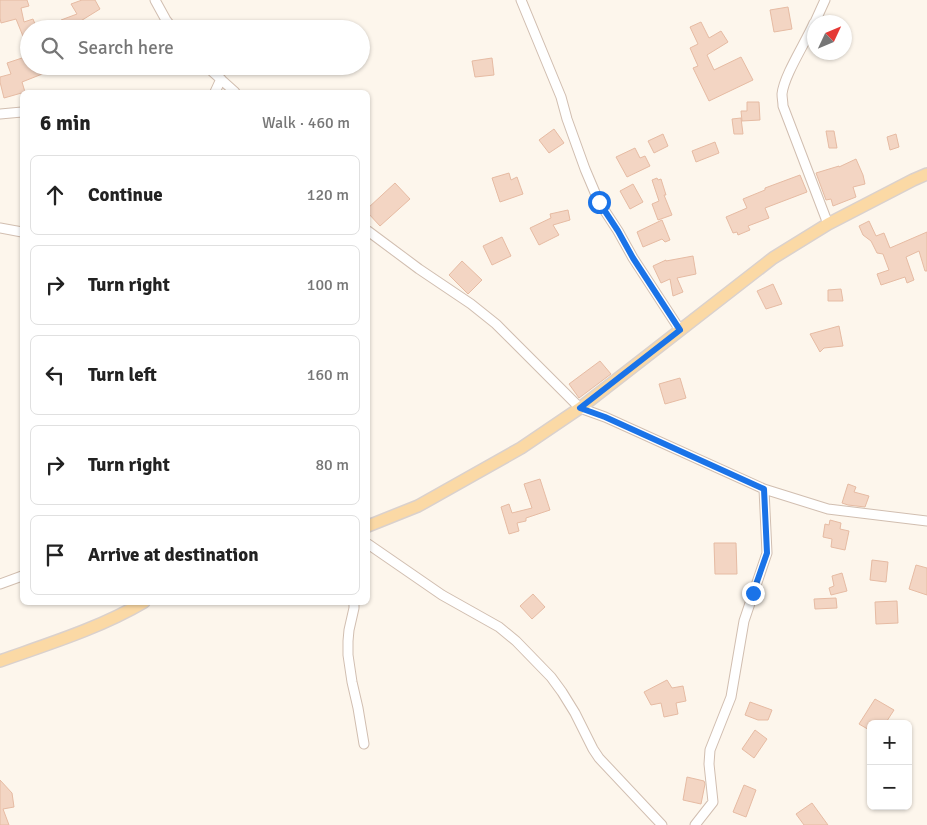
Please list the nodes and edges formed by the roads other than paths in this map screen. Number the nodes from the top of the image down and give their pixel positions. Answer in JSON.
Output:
{"nodes":[{"id":1,"x":156,"y":0,"type":"edge"},
{"id":2,"x":521,"y":0,"type":"edge"},
{"id":3,"x":825,"y":0,"type":"edge"},
{"id":4,"x":818,"y":15,"type":"edge"},
{"id":5,"x":166,"y":20,"type":"edge"},
{"id":6,"x":807,"y":38,"type":"edge"},
{"id":7,"x":216,"y":75,"type":"edge"},
{"id":8,"x":221,"y":79,"type":"junction"},
{"id":9,"x":216,"y":90,"type":"edge"},
{"id":10,"x":232,"y":90,"type":"edge"},
{"id":11,"x":20,"y":112,"type":"edge"},
{"id":12,"x":0,"y":114,"type":"edge"},
{"id":13,"x":927,"y":174,"type":"edge"},
{"id":14,"x":913,"y":180,"type":"junction"},
{"id":15,"x":927,"y":182,"type":"edge"},
{"id":16,"x":828,"y":224,"type":"junction"},
{"id":17,"x":0,"y":228,"type":"edge"},
{"id":18,"x":20,"y":232,"type":"edge"},
{"id":19,"x":370,"y":232,"type":"edge"},
{"id":20,"x":680,"y":330,"type":"junction"},
{"id":21,"x":580,"y":408,"type":"junction"},
{"id":22,"x":764,"y":489,"type":"junction"},
{"id":23,"x":927,"y":521,"type":"edge"},
{"id":24,"x":370,"y":525,"type":"edge"},
{"id":25,"x":370,"y":545,"type":"edge"},
{"id":26,"x":20,"y":577,"type":"edge"},
{"id":27,"x":0,"y":584,"type":"edge"},
{"id":28,"x":139,"y":605,"type":"edge"},
{"id":29,"x":354,"y":605,"type":"edge"},
{"id":30,"x":0,"y":661,"type":"edge"},
{"id":31,"x":364,"y":744,"type":"dead end"},
{"id":32,"x":662,"y":825,"type":"edge"},
{"id":33,"x":695,"y":825,"type":"edge"}],
"edges":[{"from":1,"to":5,"type":"street"},
{"from":2,"to":20,"type":"street"},
{"from":3,"to":4,"type":"street"},
{"from":6,"to":16,"type":"street"},
{"from":7,"to":8,"type":"street"},
{"from":8,"to":9,"type":"street"},
{"from":8,"to":10,"type":"street"},
{"from":11,"to":12,"type":"street"},
{"from":13,"to":14,"type":"main road"},
{"from":14,"to":15,"type":"street"},
{"from":14,"to":16,"type":"main road"},
{"from":16,"to":20,"type":"main road"},
{"from":17,"to":18,"type":"street"},
{"from":19,"to":21,"type":"street"},
{"from":20,"to":21,"type":"main road"},
{"from":21,"to":22,"type":"street"},
{"from":21,"to":24,"type":"main road"},
{"from":22,"to":23,"type":"street"},
{"from":22,"to":33,"type":"street"},
{"from":25,"to":32,"type":"street"},
{"from":26,"to":27,"type":"street"},
{"from":28,"to":30,"type":"main road"},
{"from":29,"to":31,"type":"street"}]}
